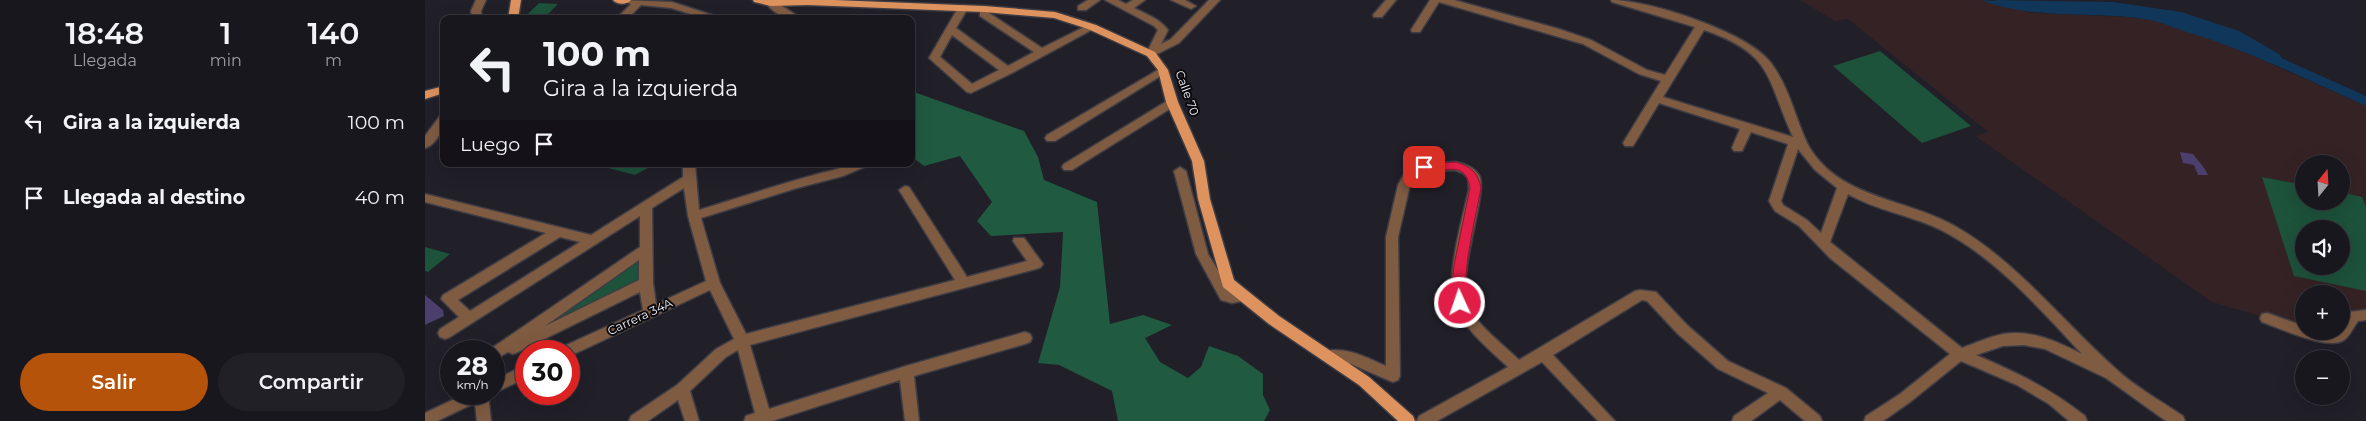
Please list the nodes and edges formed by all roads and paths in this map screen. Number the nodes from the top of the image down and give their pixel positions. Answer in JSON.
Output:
{"nodes":[{"id":1,"x":481,"y":0,"type":"edge"},
{"id":2,"x":516,"y":0,"type":"edge"},
{"id":3,"x":618,"y":0,"type":"edge"},
{"id":4,"x":626,"y":0,"type":"edge"},
{"id":5,"x":758,"y":0,"type":"edge"},
{"id":6,"x":1095,"y":0,"type":"edge"},
{"id":7,"x":1110,"y":0,"type":"edge"},
{"id":8,"x":1140,"y":0,"type":"edge"},
{"id":9,"x":1176,"y":0,"type":"edge"},
{"id":10,"x":1215,"y":0,"type":"edge"},
{"id":11,"x":1391,"y":0,"type":"edge"},
{"id":12,"x":1435,"y":0,"type":"edge"},
{"id":13,"x":1443,"y":0,"type":"edge"},
{"id":14,"x":1615,"y":0,"type":"edge"},
{"id":15,"x":807,"y":1,"type":"edge"},
{"id":16,"x":637,"y":2,"type":"junction"},
{"id":17,"x":771,"y":3,"type":"junction"},
{"id":18,"x":1466,"y":3,"type":"edge"},
{"id":19,"x":1191,"y":6,"type":"dead end"},
{"id":20,"x":963,"y":8,"type":"junction"},
{"id":21,"x":1082,"y":8,"type":"dead end"},
{"id":22,"x":1127,"y":8,"type":"junction"},
{"id":23,"x":984,"y":9,"type":"junction"},
{"id":24,"x":476,"y":15,"type":"edge"},
{"id":25,"x":514,"y":15,"type":"edge"},
{"id":26,"x":625,"y":15,"type":"edge"},
{"id":27,"x":693,"y":15,"type":"edge"},
{"id":28,"x":788,"y":15,"type":"edge"},
{"id":29,"x":1379,"y":15,"type":"dead end"},
{"id":30,"x":1701,"y":26,"type":"junction"},
{"id":31,"x":1092,"y":27,"type":"junction"},
{"id":32,"x":952,"y":30,"type":"junction"},
{"id":33,"x":1416,"y":30,"type":"dead end"},
{"id":34,"x":1042,"y":53,"type":"junction"},
{"id":35,"x":1151,"y":54,"type":"junction"},
{"id":36,"x":1163,"y":70,"type":"junction"},
{"id":37,"x":1007,"y":71,"type":"junction"},
{"id":38,"x":1669,"y":80,"type":"junction"},
{"id":39,"x":440,"y":90,"type":"edge"},
{"id":40,"x":425,"y":95,"type":"edge"},
{"id":41,"x":1657,"y":99,"type":"junction"},
{"id":42,"x":1172,"y":102,"type":"junction"},
{"id":43,"x":440,"y":124,"type":"edge"},
{"id":44,"x":1747,"y":127,"type":"junction"},
{"id":45,"x":1051,"y":138,"type":"dead end"},
{"id":46,"x":1629,"y":143,"type":"dead end"},
{"id":47,"x":1798,"y":143,"type":"junction"},
{"id":48,"x":425,"y":144,"type":"edge"},
{"id":49,"x":1738,"y":148,"type":"dead end"},
{"id":50,"x":689,"y":167,"type":"edge"},
{"id":51,"x":853,"y":167,"type":"edge"},
{"id":52,"x":1068,"y":167,"type":"dead end"},
{"id":53,"x":1180,"y":171,"type":"dead end"},
{"id":54,"x":689,"y":179,"type":"junction"},
{"id":55,"x":1844,"y":187,"type":"junction"},
{"id":56,"x":905,"y":190,"type":"dead end"},
{"id":57,"x":425,"y":198,"type":"edge"},
{"id":58,"x":645,"y":208,"type":"junction"},
{"id":59,"x":694,"y":216,"type":"junction"},
{"id":60,"x":559,"y":231,"type":"junction"},
{"id":61,"x":592,"y":240,"type":"junction"},
{"id":62,"x":1019,"y":241,"type":"dead end"},
{"id":63,"x":1823,"y":241,"type":"junction"},
{"id":64,"x":646,"y":249,"type":"junction"},
{"id":65,"x":713,"y":283,"type":"junction"},
{"id":66,"x":964,"y":283,"type":"junction"},
{"id":67,"x":646,"y":284,"type":"junction"},
{"id":68,"x":1245,"y":296,"type":"junction"},
{"id":69,"x":650,"y":312,"type":"junction"},
{"id":70,"x":2366,"y":315,"type":"edge"},
{"id":71,"x":469,"y":318,"type":"junction"},
{"id":72,"x":2267,"y":318,"type":"dead end"},
{"id":73,"x":2068,"y":331,"type":"junction"},
{"id":74,"x":445,"y":333,"type":"dead end"},
{"id":75,"x":1025,"y":338,"type":"dead end"},
{"id":76,"x":742,"y":341,"type":"junction"},
{"id":77,"x":2048,"y":344,"type":"junction"},
{"id":78,"x":580,"y":345,"type":"edge"},
{"id":79,"x":505,"y":348,"type":"edge"},
{"id":80,"x":505,"y":351,"type":"edge"},
{"id":81,"x":1543,"y":354,"type":"junction"},
{"id":82,"x":1960,"y":354,"type":"junction"},
{"id":83,"x":1328,"y":356,"type":"junction"},
{"id":84,"x":1517,"y":368,"type":"junction"},
{"id":85,"x":906,"y":372,"type":"junction"},
{"id":86,"x":2111,"y":374,"type":"junction"},
{"id":87,"x":681,"y":389,"type":"junction"},
{"id":88,"x":1781,"y":392,"type":"junction"},
{"id":89,"x":457,"y":405,"type":"edge"},
{"id":90,"x":482,"y":405,"type":"edge"},
{"id":91,"x":760,"y":419,"type":"edge"},
{"id":92,"x":425,"y":420,"type":"edge"},
{"id":93,"x":484,"y":421,"type":"edge"},
{"id":94,"x":636,"y":421,"type":"edge"},
{"id":95,"x":692,"y":421,"type":"edge"},
{"id":96,"x":912,"y":421,"type":"edge"},
{"id":97,"x":1407,"y":421,"type":"edge"},
{"id":98,"x":1424,"y":421,"type":"edge"},
{"id":99,"x":1608,"y":421,"type":"edge"},
{"id":100,"x":1739,"y":421,"type":"edge"},
{"id":101,"x":1815,"y":421,"type":"edge"},
{"id":102,"x":1871,"y":421,"type":"edge"},
{"id":103,"x":2080,"y":421,"type":"edge"},
{"id":104,"x":2179,"y":421,"type":"edge"}],
"edges":[{"from":1,"to":24,"type":"street"},
{"from":2,"to":25,"type":"main road"},
{"from":3,"to":4,"type":"main road"},
{"from":4,"to":16,"type":"street"},
{"from":5,"to":17,"type":"main road","name":"Calle 70"},
{"from":6,"to":21,"type":"street"},
{"from":7,"to":22,"type":"street"},
{"from":8,"to":22,"type":"street"},
{"from":9,"to":19,"type":"street"},
{"from":10,"to":35,"type":"street"},
{"from":11,"to":29,"type":"street"},
{"from":12,"to":33,"type":"street"},
{"from":13,"to":18,"type":"street"},
{"from":14,"to":30,"type":"street"},
{"from":15,"to":17,"type":"main road","name":"Calle 70"},
{"from":15,"to":20,"type":"main road","name":"Calle 70"},
{"from":16,"to":26,"type":"street"},
{"from":16,"to":27,"type":"street"},
{"from":17,"to":28,"type":"street"},
{"from":18,"to":38,"type":"street"},
{"from":20,"to":23,"type":"main road","name":"Calle 70"},
{"from":20,"to":32,"type":"street"},
{"from":22,"to":35,"type":"street"},
{"from":23,"to":31,"type":"main road","name":"Calle 70"},
{"from":23,"to":34,"type":"street"},
{"from":30,"to":38,"type":"street"},
{"from":30,"to":47,"type":"street"},
{"from":31,"to":34,"type":"street"},
{"from":31,"to":35,"type":"main road","name":"Calle 70"},
{"from":32,"to":37,"type":"street"},
{"from":32,"to":37,"type":"street"},
{"from":34,"to":37,"type":"street"},
{"from":35,"to":36,"type":"main road","name":"Calle 70"},
{"from":36,"to":42,"type":"main road","name":"Calle 70"},
{"from":36,"to":45,"type":"street"},
{"from":38,"to":41,"type":"street"},
{"from":39,"to":40,"type":"main road"},
{"from":41,"to":44,"type":"street"},
{"from":41,"to":46,"type":"street"},
{"from":42,"to":52,"type":"street"},
{"from":42,"to":68,"type":"main road","name":"Calle 70"},
{"from":43,"to":48,"type":"street"},
{"from":44,"to":47,"type":"street"},
{"from":44,"to":49,"type":"street"},
{"from":47,"to":55,"type":"street"},
{"from":47,"to":63,"type":"street"},
{"from":50,"to":54,"type":"street"},
{"from":51,"to":59,"type":"street"},
{"from":53,"to":68,"type":"street"},
{"from":54,"to":58,"type":"street"},
{"from":54,"to":59,"type":"street"},
{"from":55,"to":63,"type":"street"},
{"from":55,"to":73,"type":"street"},
{"from":56,"to":66,"type":"street"},
{"from":57,"to":60,"type":"street"},
{"from":58,"to":61,"type":"street"},
{"from":58,"to":64,"type":"street"},
{"from":59,"to":65,"type":"street"},
{"from":60,"to":61,"type":"street"},
{"from":60,"to":71,"type":"street"},
{"from":61,"to":71,"type":"street"},
{"from":62,"to":66,"type":"street"},
{"from":63,"to":82,"type":"street"},
{"from":64,"to":67,"type":"street"},
{"from":64,"to":79,"type":"street"},
{"from":65,"to":69,"type":"street","name":"Carrera 34A"},
{"from":65,"to":76,"type":"street"},
{"from":66,"to":76,"type":"street"},
{"from":67,"to":69,"type":"street"},
{"from":67,"to":80,"type":"street"},
{"from":68,"to":83,"type":"main road","name":"Calle 70"},
{"from":69,"to":78,"type":"street","name":"Carrera 34A"},
{"from":70,"to":72,"type":"street"},
{"from":71,"to":74,"type":"street"},
{"from":73,"to":77,"type":"street"},
{"from":73,"to":86,"type":"street"},
{"from":75,"to":85,"type":"street"},
{"from":76,"to":87,"type":"street"},
{"from":76,"to":91,"type":"street"},
{"from":77,"to":82,"type":"street"},
{"from":77,"to":86,"type":"street"},
{"from":81,"to":84,"type":"street"},
{"from":81,"to":88,"type":"street"},
{"from":81,"to":99,"type":"street"},
{"from":82,"to":102,"type":"street"},
{"from":82,"to":103,"type":"street"},
{"from":83,"to":84,"type":"street"},
{"from":83,"to":97,"type":"main road","name":"Calle 70"},
{"from":84,"to":98,"type":"street"},
{"from":85,"to":91,"type":"street"},
{"from":85,"to":96,"type":"street"},
{"from":86,"to":104,"type":"street"},
{"from":87,"to":94,"type":"street"},
{"from":87,"to":95,"type":"street"},
{"from":88,"to":100,"type":"street"},
{"from":88,"to":101,"type":"street"},
{"from":89,"to":92,"type":"street"},
{"from":90,"to":93,"type":"street"}]}
